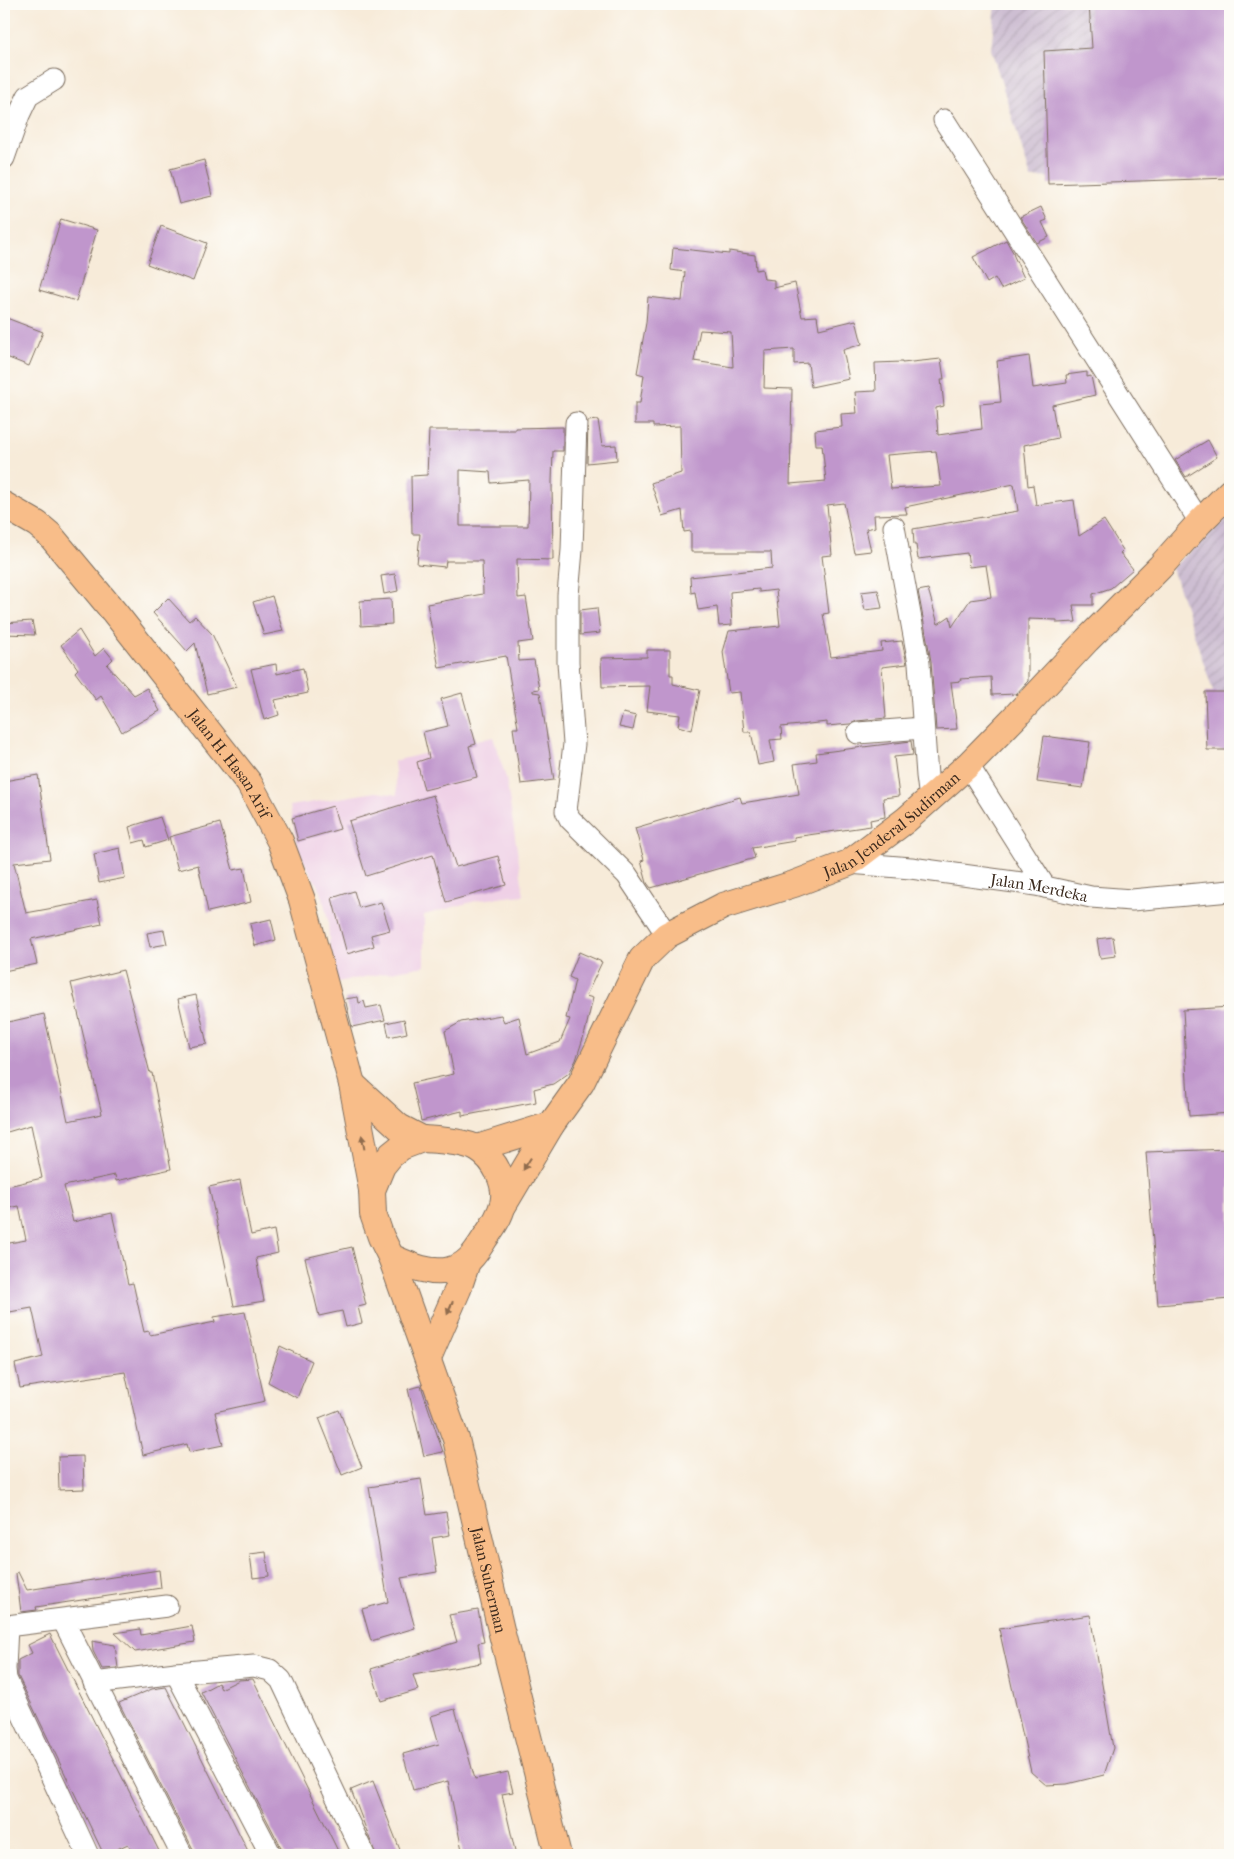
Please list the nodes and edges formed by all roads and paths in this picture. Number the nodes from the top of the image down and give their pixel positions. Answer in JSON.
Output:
{"nodes":[{"id":1,"x":54,"y":80,"type":"dead end"},
{"id":2,"x":944,"y":120,"type":"dead end"},
{"id":3,"x":4,"y":158,"type":"edge"},
{"id":4,"x":576,"y":423,"type":"dead end"},
{"id":5,"x":1230,"y":492,"type":"edge"},
{"id":6,"x":4,"y":505,"type":"edge"},
{"id":7,"x":1200,"y":522,"type":"junction"},
{"id":8,"x":894,"y":527,"type":"dead end"},
{"id":9,"x":923,"y":728,"type":"junction"},
{"id":10,"x":858,"y":733,"type":"dead end"},
{"id":11,"x":968,"y":765,"type":"junction"},
{"id":12,"x":930,"y":799,"type":"junction"},
{"id":13,"x":849,"y":863,"type":"junction"},
{"id":14,"x":1045,"y":887,"type":"junction"},
{"id":15,"x":1230,"y":892,"type":"edge"},
{"id":16,"x":667,"y":935,"type":"junction"},
{"id":17,"x":352,"y":1084,"type":"junction"},
{"id":18,"x":551,"y":1125,"type":"junction"},
{"id":19,"x":422,"y":1139,"type":"junction"},
{"id":20,"x":477,"y":1148,"type":"junction"},
{"id":21,"x":372,"y":1190,"type":"junction"},
{"id":22,"x":504,"y":1204,"type":"junction"},
{"id":23,"x":391,"y":1257,"type":"junction"},
{"id":24,"x":468,"y":1262,"type":"junction"},
{"id":25,"x":428,"y":1358,"type":"junction"},
{"id":26,"x":167,"y":1606,"type":"dead end"},
{"id":27,"x":6,"y":1618,"type":"edge"},
{"id":28,"x":63,"y":1620,"type":"junction"},
{"id":29,"x":176,"y":1672,"type":"junction"},
{"id":30,"x":94,"y":1683,"type":"junction"},
{"id":31,"x":88,"y":1855,"type":"edge"},
{"id":32,"x":182,"y":1855,"type":"edge"},
{"id":33,"x":271,"y":1855,"type":"edge"},
{"id":34,"x":364,"y":1855,"type":"edge"},
{"id":35,"x":558,"y":1855,"type":"edge"}],
"edges":[{"from":1,"to":3,"type":"street"},
{"from":2,"to":7,"type":"street"},
{"from":4,"to":16,"type":"street"},
{"from":5,"to":7,"type":"main road","name":"Jalan Jenderal Sudirman"},
{"from":6,"to":17,"type":"main road","name":"Jalan H. Hasan Arif"},
{"from":7,"to":11,"type":"main road","name":"Jalan Jenderal Sudirman"},
{"from":8,"to":9,"type":"street"},
{"from":9,"to":10,"type":"street"},
{"from":9,"to":12,"type":"street"},
{"from":11,"to":12,"type":"main road","name":"Jalan Jenderal Sudirman"},
{"from":11,"to":14,"type":"street"},
{"from":12,"to":13,"type":"main road","name":"Jalan Jenderal Sudirman"},
{"from":13,"to":14,"type":"street","name":"Jalan Merdeka"},
{"from":13,"to":16,"type":"main road","name":"Jalan Jenderal Sudirman"},
{"from":14,"to":15,"type":"street","name":"Jalan Merdeka"},
{"from":16,"to":18,"type":"main road","name":"Jalan Jenderal Sudirman"},
{"from":17,"to":19,"type":"main road"},
{"from":21,"to":17,"type":"main road","name":"Jalan H. Hasan Arif","one_way":true},
{"from":18,"to":20,"type":"main road"},
{"from":18,"to":22,"type":"main road","name":"Jalan Jenderal Sudirman","one_way":true},
{"from":19,"to":20,"type":"main road"},
{"from":19,"to":21,"type":"main road"},
{"from":20,"to":22,"type":"main road"},
{"from":21,"to":23,"type":"main road"},
{"from":22,"to":24,"type":"main road"},
{"from":23,"to":24,"type":"main road"},
{"from":23,"to":25,"type":"main road","name":"Jalan Suherman"},
{"from":24,"to":25,"type":"main road","one_way":true},
{"from":25,"to":35,"type":"main road","name":"Jalan Suherman"},
{"from":26,"to":28,"type":"street"},
{"from":27,"to":28,"type":"street"},
{"from":27,"to":31,"type":"street"},
{"from":28,"to":30,"type":"street"},
{"from":29,"to":30,"type":"street"},
{"from":29,"to":33,"type":"street"},
{"from":29,"to":34,"type":"street"},
{"from":30,"to":32,"type":"street"}]}
